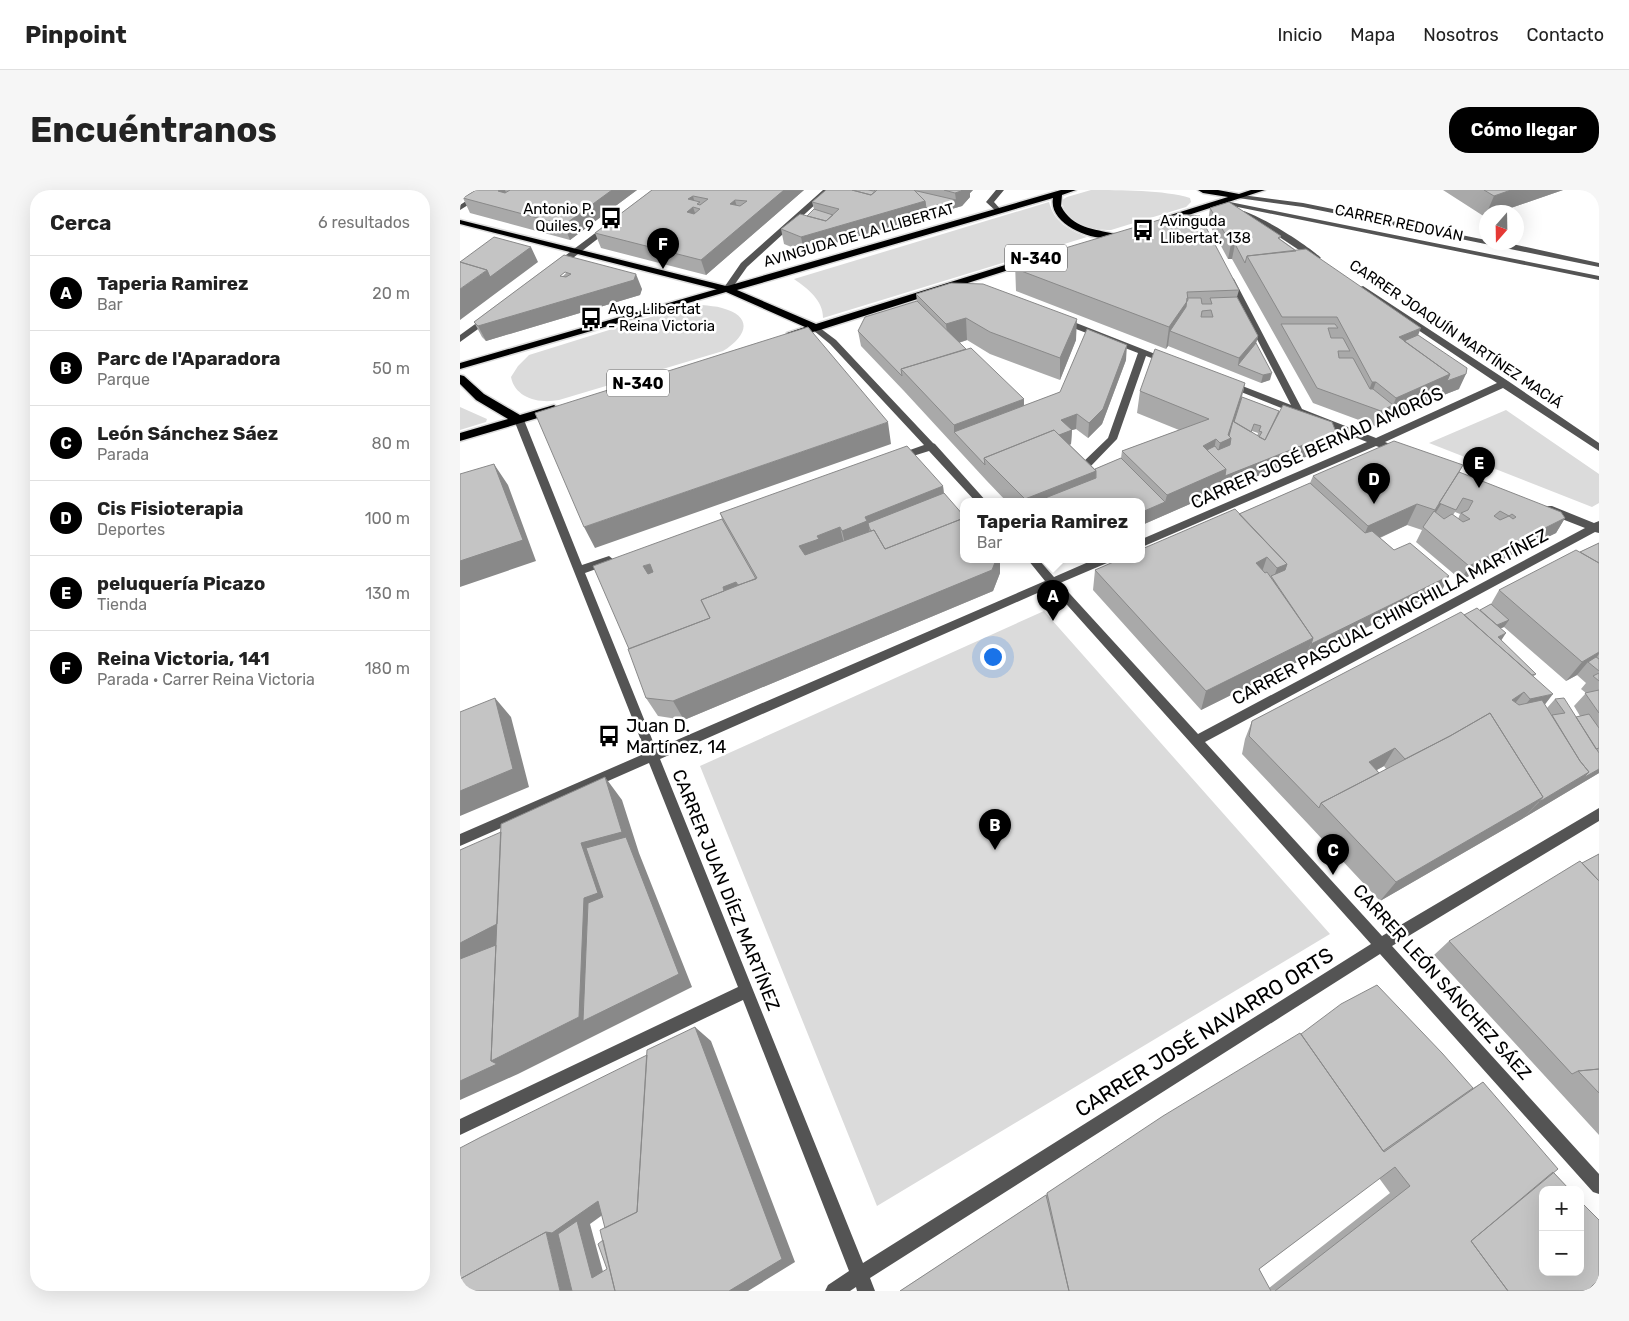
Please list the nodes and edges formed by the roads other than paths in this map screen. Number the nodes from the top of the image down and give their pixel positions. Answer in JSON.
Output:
{"nodes":[{"id":1,"x":488,"y":190,"type":"edge"},
{"id":2,"x":827,"y":190,"type":"edge"},
{"id":3,"x":1000,"y":190,"type":"edge"},
{"id":4,"x":1071,"y":190,"type":"edge"},
{"id":5,"x":1203,"y":190,"type":"edge"},
{"id":6,"x":1260,"y":190,"type":"edge"},
{"id":7,"x":1058,"y":194,"type":"junction"},
{"id":8,"x":1238,"y":196,"type":"junction"},
{"id":9,"x":1220,"y":203,"type":"junction"},
{"id":10,"x":460,"y":208,"type":"edge"},
{"id":11,"x":998,"y":210,"type":"junction"},
{"id":12,"x":1158,"y":221,"type":"edge"},
{"id":13,"x":460,"y":222,"type":"edge"},
{"id":14,"x":616,"y":222,"type":"edge"},
{"id":15,"x":1479,"y":240,"type":"edge"},
{"id":16,"x":1086,"y":244,"type":"edge"},
{"id":17,"x":1524,"y":249,"type":"edge"},
{"id":18,"x":577,"y":252,"type":"junction"},
{"id":19,"x":1042,"y":257,"type":"edge"},
{"id":20,"x":1326,"y":264,"type":"edge"},
{"id":21,"x":1599,"y":265,"type":"edge"},
{"id":22,"x":1228,"y":274,"type":"edge"},
{"id":23,"x":546,"y":275,"type":"edge"},
{"id":24,"x":1599,"y":278,"type":"edge"},
{"id":25,"x":960,"y":282,"type":"junction"},
{"id":26,"x":1359,"y":286,"type":"edge"},
{"id":27,"x":979,"y":288,"type":"edge"},
{"id":28,"x":727,"y":289,"type":"junction"},
{"id":29,"x":499,"y":310,"type":"edge"},
{"id":30,"x":1052,"y":316,"type":"edge"},
{"id":31,"x":816,"y":328,"type":"junction"},
{"id":32,"x":782,"y":338,"type":"edge"},
{"id":33,"x":460,"y":339,"type":"edge"},
{"id":34,"x":1143,"y":351,"type":"junction"},
{"id":35,"x":1179,"y":365,"type":"edge"},
{"id":36,"x":460,"y":366,"type":"edge"},
{"id":37,"x":460,"y":378,"type":"edge"},
{"id":38,"x":1216,"y":379,"type":"edge"},
{"id":39,"x":1505,"y":384,"type":"junction"},
{"id":40,"x":561,"y":407,"type":"edge"},
{"id":41,"x":1298,"y":410,"type":"junction"},
{"id":42,"x":519,"y":420,"type":"junction"},
{"id":43,"x":460,"y":437,"type":"edge"},
{"id":44,"x":1376,"y":442,"type":"junction"},
{"id":45,"x":932,"y":446,"type":"junction"},
{"id":46,"x":1599,"y":448,"type":"edge"},
{"id":47,"x":1412,"y":456,"type":"edge"},
{"id":48,"x":885,"y":463,"type":"edge"},
{"id":49,"x":1085,"y":466,"type":"edge"},
{"id":50,"x":978,"y":498,"type":"edge"},
{"id":51,"x":1539,"y":506,"type":"edge"},
{"id":52,"x":1597,"y":527,"type":"edge"},
{"id":53,"x":1145,"y":542,"type":"edge"},
{"id":54,"x":616,"y":558,"type":"edge"},
{"id":55,"x":1036,"y":563,"type":"edge"},
{"id":56,"x":1096,"y":563,"type":"edge"},
{"id":57,"x":579,"y":571,"type":"junction"},
{"id":58,"x":1053,"y":582,"type":"junction"},
{"id":59,"x":1197,"y":740,"type":"junction"},
{"id":60,"x":652,"y":755,"type":"junction"},
{"id":61,"x":1599,"y":814,"type":"edge"},
{"id":62,"x":460,"y":840,"type":"edge"},
{"id":63,"x":1381,"y":944,"type":"junction"},
{"id":64,"x":746,"y":991,"type":"junction"},
{"id":65,"x":460,"y":1127,"type":"edge"},
{"id":66,"x":1599,"y":1186,"type":"edge"},
{"id":67,"x":860,"y":1275,"type":"junction"},
{"id":68,"x":834,"y":1291,"type":"edge"},
{"id":69,"x":866,"y":1291,"type":"edge"}],
"edges":[{"from":1,"to":10,"type":"street"},
{"from":2,"to":28,"type":"street"},
{"from":3,"to":11,"type":"street"},
{"from":4,"to":7,"type":"highway","name":"AVINGUDA DE LA LLIBERTAT"},
{"from":5,"to":8,"type":"highway"},
{"from":6,"to":8,"type":"highway"},
{"from":7,"to":11,"type":"highway","name":"AVINGUDA DE LA LLIBERTAT"},
{"from":7,"to":16,"type":"highway","number":"N-340"},
{"from":8,"to":9,"type":"highway"},
{"from":8,"to":15,"type":"street","name":"CARRER REDOVÁN"},
{"from":9,"to":12,"type":"highway"},
{"from":9,"to":20,"type":"street","name":"CARRER JOAQUÍN MARTÍNEZ MACIÁ"},
{"from":9,"to":24,"type":"street","name":"CARRER REDOVÁN"},
{"from":11,"to":28,"type":"highway","name":"AVINGUDA DE LA LLIBERTAT"},
{"from":13,"to":18,"type":"main road"},
{"from":14,"to":18,"type":"street"},
{"from":17,"to":21,"type":"street","name":"CARRER REDOVÁN"},
{"from":18,"to":23,"type":"street"},
{"from":18,"to":28,"type":"main road"},
{"from":19,"to":25,"type":"highway","number":"N-340"},
{"from":22,"to":41,"type":"street"},
{"from":25,"to":27,"type":"street"},
{"from":25,"to":31,"type":"highway","number":"N-340"},
{"from":26,"to":39,"type":"street","name":"CARRER JOAQUÍN MARTÍNEZ MACIÁ"},
{"from":28,"to":31,"type":"highway"},
{"from":28,"to":36,"type":"highway","name":"AVINGUDA DE LA LLIBERTAT"},
{"from":29,"to":33,"type":"street"},
{"from":30,"to":34,"type":"street"},
{"from":31,"to":32,"type":"highway","number":"N-340"},
{"from":31,"to":45,"type":"street"},
{"from":34,"to":35,"type":"street"},
{"from":34,"to":49,"type":"street"},
{"from":37,"to":42,"type":"highway"},
{"from":38,"to":41,"type":"street"},
{"from":39,"to":44,"type":"street","name":"CARRER JOSÉ BERNAD AMORÓS"},
{"from":39,"to":46,"type":"street","name":"CARRER JOAQUÍN MARTÍNEZ MACIÁ"},
{"from":40,"to":42,"type":"highway"},
{"from":41,"to":44,"type":"street"},
{"from":42,"to":43,"type":"highway"},
{"from":42,"to":57,"type":"street","name":"CARRER JUAN DÍEZ MARTÍNEZ"},
{"from":44,"to":47,"type":"street"},
{"from":44,"to":53,"type":"street","name":"CARRER JOSÉ BERNAD AMORÓS"},
{"from":45,"to":48,"type":"street"},
{"from":45,"to":50,"type":"street"},
{"from":51,"to":52,"type":"street"},
{"from":52,"to":59,"type":"street","name":"CARRER PASCUAL CHINCHILLA MARTÍNEZ"},
{"from":54,"to":57,"type":"street"},
{"from":55,"to":58,"type":"street","name":"CARRER LEÓN SÁNCHEZ SÁEZ"},
{"from":56,"to":58,"type":"street"},
{"from":57,"to":60,"type":"street","name":"CARRER JUAN DÍEZ MARTÍNEZ"},
{"from":58,"to":59,"type":"street","name":"CARRER LEÓN SÁNCHEZ SÁEZ"},
{"from":58,"to":60,"type":"street"},
{"from":59,"to":63,"type":"street","name":"CARRER LEÓN SÁNCHEZ SÁEZ"},
{"from":60,"to":62,"type":"street"},
{"from":60,"to":64,"type":"street","name":"CARRER JUAN DÍEZ MARTÍNEZ"},
{"from":61,"to":63,"type":"street","name":"CARRER JOSÉ NAVARRO ORTS"},
{"from":63,"to":66,"type":"street","name":"CARRER LEÓN SÁNCHEZ SÁEZ"},
{"from":63,"to":67,"type":"street","name":"CARRER JOSÉ NAVARRO ORTS"},
{"from":64,"to":65,"type":"street"},
{"from":64,"to":67,"type":"street","name":"CARRER JUAN DÍEZ MARTÍNEZ"},
{"from":67,"to":68,"type":"street","name":"CARRER JOSÉ NAVARRO ORTS"},
{"from":67,"to":69,"type":"street","name":"CARRER JUAN DÍEZ MARTÍNEZ"}]}
